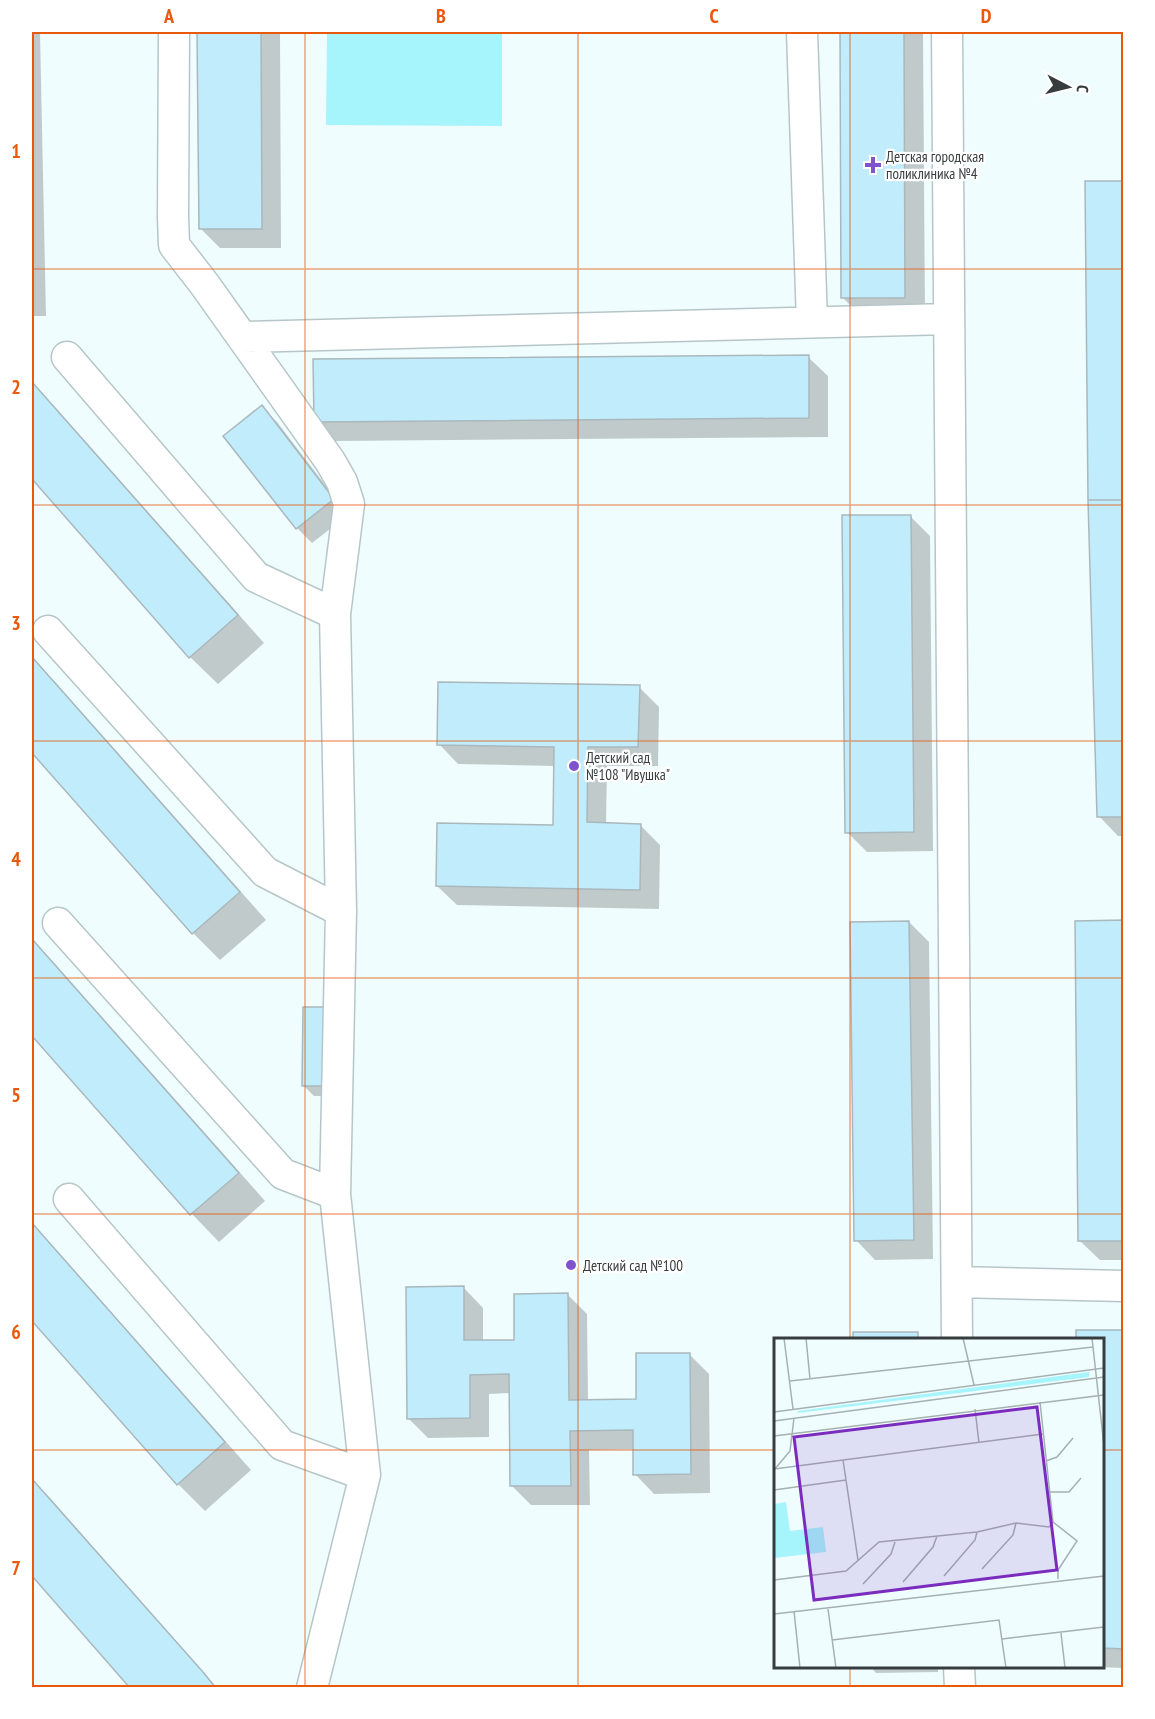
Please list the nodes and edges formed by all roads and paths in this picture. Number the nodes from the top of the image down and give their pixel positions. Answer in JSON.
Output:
{"nodes":[{"id":1,"x":174,"y":32,"type":"edge"},
{"id":2,"x":802,"y":32,"type":"edge"},
{"id":3,"x":947,"y":32,"type":"edge"},
{"id":4,"x":949,"y":319,"type":"junction"},
{"id":5,"x":812,"y":322,"type":"junction"},
{"id":6,"x":242,"y":337,"type":"junction"},
{"id":7,"x":67,"y":357,"type":"dead end"},
{"id":8,"x":335,"y":614,"type":"junction"},
{"id":9,"x":48,"y":631,"type":"dead end"},
{"id":10,"x":341,"y":911,"type":"junction"},
{"id":11,"x":58,"y":923,"type":"dead end"},
{"id":12,"x":335,"y":1194,"type":"junction"},
{"id":13,"x":69,"y":1199,"type":"dead end"},
{"id":14,"x":957,"y":1282,"type":"junction"},
{"id":15,"x":1124,"y":1287,"type":"edge"},
{"id":16,"x":957,"y":1338,"type":"edge"},
{"id":17,"x":365,"y":1475,"type":"junction"},
{"id":18,"x":959,"y":1668,"type":"edge"},
{"id":19,"x":312,"y":1688,"type":"edge"},
{"id":20,"x":960,"y":1688,"type":"edge"}],
"edges":[{"from":1,"to":6,"type":"lane"},
{"from":2,"to":5,"type":"lane"},
{"from":3,"to":4,"type":"lane"},
{"from":4,"to":5,"type":"lane"},
{"from":4,"to":14,"type":"lane"},
{"from":5,"to":6,"type":"lane"},
{"from":6,"to":8,"type":"lane"},
{"from":7,"to":8,"type":"lane"},
{"from":8,"to":10,"type":"lane"},
{"from":9,"to":10,"type":"lane"},
{"from":10,"to":12,"type":"lane"},
{"from":11,"to":12,"type":"lane"},
{"from":12,"to":17,"type":"lane"},
{"from":13,"to":17,"type":"lane"},
{"from":14,"to":15,"type":"lane"},
{"from":14,"to":16,"type":"lane"},
{"from":17,"to":19,"type":"lane"},
{"from":18,"to":20,"type":"lane"}]}
